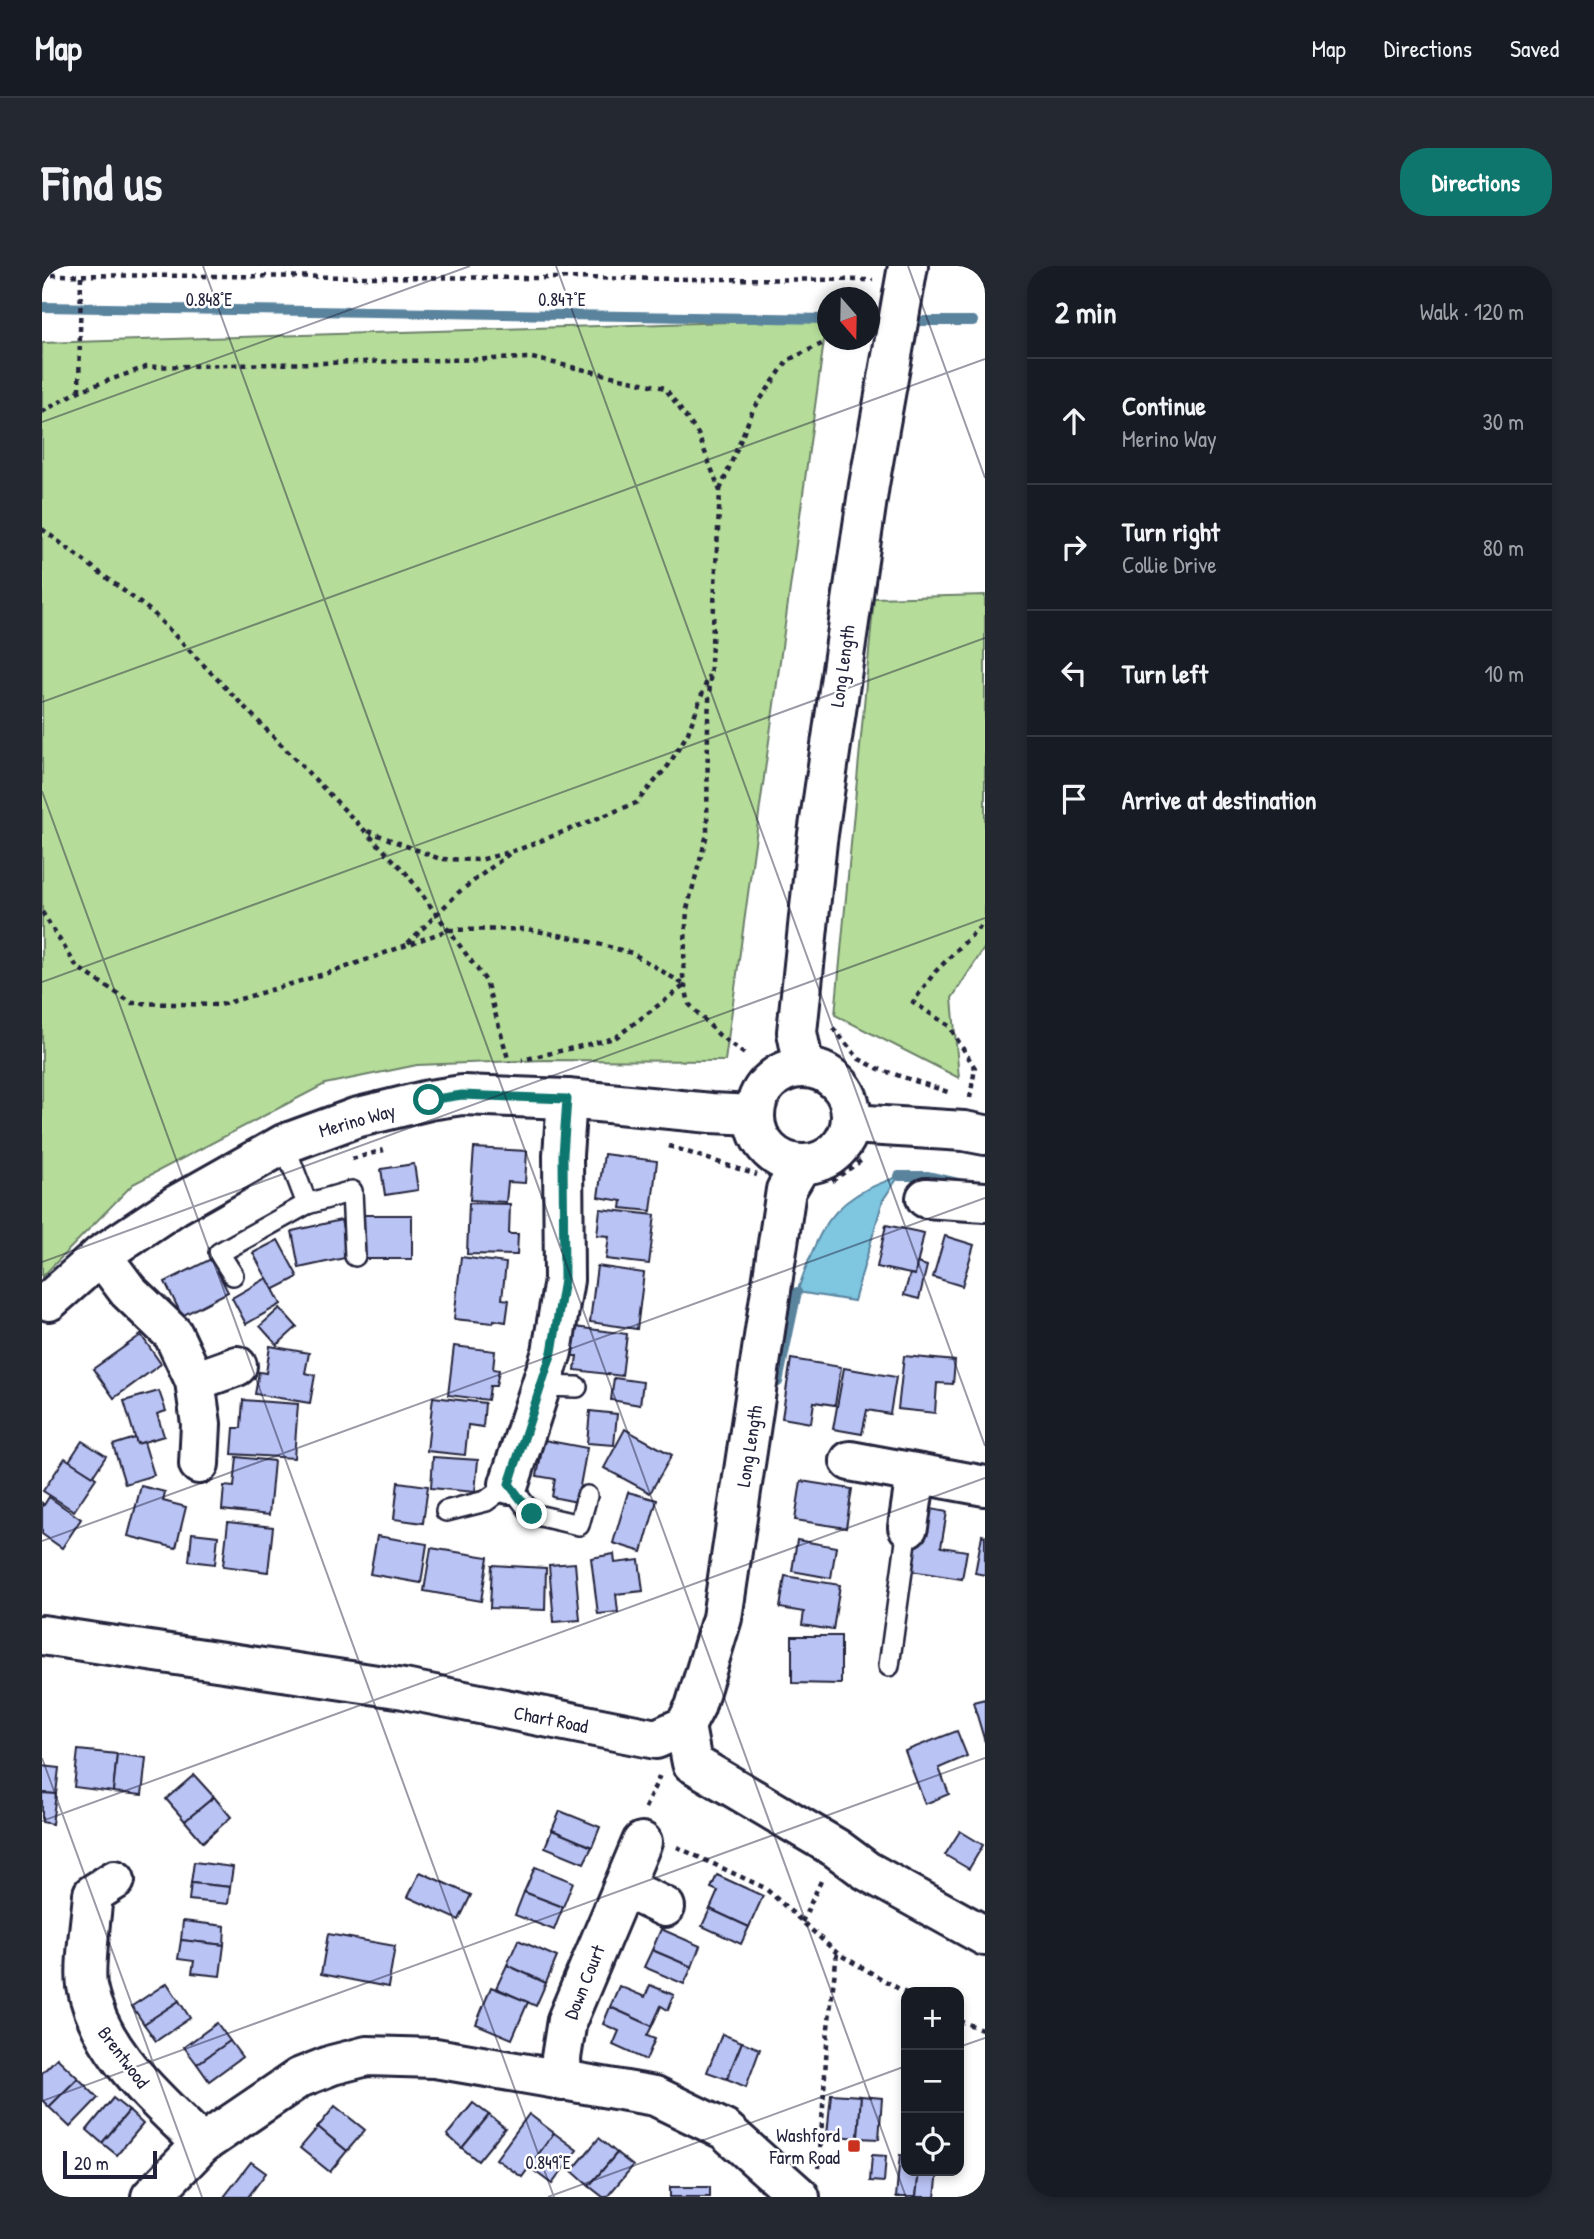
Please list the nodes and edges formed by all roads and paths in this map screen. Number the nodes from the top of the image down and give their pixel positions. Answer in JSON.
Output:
{"nodes":[{"id":1,"x":906,"y":273,"type":"edge"},
{"id":2,"x":42,"y":275,"type":"edge"},
{"id":3,"x":81,"y":275,"type":"junction"},
{"id":4,"x":817,"y":346,"type":"edge"},
{"id":5,"x":79,"y":391,"type":"junction"},
{"id":6,"x":42,"y":412,"type":"edge"},
{"id":7,"x":720,"y":491,"type":"junction"},
{"id":8,"x":42,"y":529,"type":"edge"},
{"id":9,"x":711,"y":669,"type":"junction"},
{"id":10,"x":364,"y":830,"type":"junction"},
{"id":11,"x":513,"y":851,"type":"junction"},
{"id":12,"x":42,"y":912,"type":"edge"},
{"id":13,"x":437,"y":915,"type":"junction"},
{"id":14,"x":985,"y":922,"type":"edge"},
{"id":15,"x":448,"y":930,"type":"junction"},
{"id":16,"x":405,"y":946,"type":"junction"},
{"id":17,"x":685,"y":985,"type":"junction"},
{"id":18,"x":801,"y":1050,"type":"junction"},
{"id":19,"x":746,"y":1055,"type":"dead end"},
{"id":20,"x":567,"y":1099,"type":"junction"},
{"id":21,"x":755,"y":1115,"type":"junction"},
{"id":22,"x":851,"y":1124,"type":"junction"},
{"id":23,"x":985,"y":1135,"type":"edge"},
{"id":24,"x":284,"y":1144,"type":"junction"},
{"id":25,"x":868,"y":1157,"type":"dead end"},
{"id":26,"x":816,"y":1173,"type":"junction"},
{"id":27,"x":926,"y":1198,"type":"dead end"},
{"id":28,"x":985,"y":1202,"type":"edge"},
{"id":29,"x":307,"y":1204,"type":"junction"},
{"id":30,"x":101,"y":1255,"type":"junction"},
{"id":31,"x":355,"y":1256,"type":"dead end"},
{"id":32,"x":233,"y":1275,"type":"dead end"},
{"id":33,"x":46,"y":1309,"type":"edge"},
{"id":34,"x":237,"y":1366,"type":"dead end"},
{"id":35,"x":195,"y":1381,"type":"junction"},
{"id":36,"x":850,"y":1461,"type":"dead end"},
{"id":37,"x":199,"y":1464,"type":"dead end"},
{"id":38,"x":916,"y":1474,"type":"junction"},
{"id":39,"x":509,"y":1484,"type":"junction"},
{"id":40,"x":985,"y":1486,"type":"edge"},
{"id":41,"x":587,"y":1496,"type":"dead end"},
{"id":42,"x":446,"y":1511,"type":"dead end"},
{"id":43,"x":908,"y":1527,"type":"joint"},
{"id":44,"x":42,"y":1635,"type":"edge"},
{"id":45,"x":889,"y":1666,"type":"dead end"},
{"id":46,"x":689,"y":1744,"type":"junction"},
{"id":47,"x":642,"y":1828,"type":"junction"},
{"id":48,"x":835,"y":1848,"type":"junction"},
{"id":49,"x":115,"y":1880,"type":"dead end"},
{"id":50,"x":623,"y":1887,"type":"junction"},
{"id":51,"x":665,"y":1907,"type":"dead end"},
{"id":52,"x":802,"y":1922,"type":"junction"},
{"id":53,"x":985,"y":1936,"type":"edge"},
{"id":54,"x":838,"y":1953,"type":"junction"},
{"id":55,"x":901,"y":1990,"type":"edge"},
{"id":56,"x":964,"y":2023,"type":"edge"},
{"id":57,"x":985,"y":2030,"type":"edge"},
{"id":58,"x":562,"y":2081,"type":"junction"},
{"id":59,"x":202,"y":2144,"type":"junction"},
{"id":60,"x":807,"y":2186,"type":"edge"},
{"id":61,"x":151,"y":2197,"type":"edge"}],
"edges":[{"from":1,"to":3,"type":"path"},
{"from":1,"to":18,"type":"street","name":"Long Length"},
{"from":2,"to":3,"type":"path"},
{"from":3,"to":5,"type":"path"},
{"from":4,"to":7,"type":"path"},
{"from":5,"to":6,"type":"path"},
{"from":5,"to":7,"type":"path"},
{"from":7,"to":9,"type":"path"},
{"from":8,"to":10,"type":"path"},
{"from":9,"to":11,"type":"path"},
{"from":9,"to":17,"type":"path"},
{"from":10,"to":11,"type":"path"},
{"from":10,"to":13,"type":"path"},
{"from":11,"to":13,"type":"path"},
{"from":12,"to":16,"type":"path"},
{"from":13,"to":15,"type":"path"},
{"from":13,"to":16,"type":"path"},
{"from":14,"to":18,"type":"path"},
{"from":15,"to":16,"type":"path"},
{"from":15,"to":17,"type":"path"},
{"from":15,"to":17,"type":"path"},
{"from":17,"to":19,"type":"path"},
{"from":18,"to":21,"type":"street"},
{"from":18,"to":22,"type":"street"},
{"from":20,"to":21,"type":"street","name":"Merino Way"},
{"from":20,"to":24,"type":"street","name":"Merino Way"},
{"from":20,"to":39,"type":"street"},
{"from":21,"to":26,"type":"street"},
{"from":22,"to":23,"type":"street"},
{"from":22,"to":26,"type":"street"},
{"from":24,"to":29,"type":"lane"},
{"from":24,"to":30,"type":"street","name":"Merino Way"},
{"from":25,"to":26,"type":"path"},
{"from":26,"to":46,"type":"street","name":"Long Length"},
{"from":27,"to":28,"type":"street"},
{"from":29,"to":31,"type":"lane"},
{"from":29,"to":32,"type":"lane"},
{"from":30,"to":33,"type":"street","name":"Merino Way"},
{"from":30,"to":35,"type":"street"},
{"from":34,"to":35,"type":"street"},
{"from":35,"to":37,"type":"street"},
{"from":36,"to":38,"type":"street"},
{"from":38,"to":40,"type":"street"},
{"from":38,"to":43,"type":"street"},
{"from":39,"to":41,"type":"lane"},
{"from":39,"to":42,"type":"lane"},
{"from":43,"to":45,"type":"lane"},
{"from":44,"to":46,"type":"street","name":"Chart Road"},
{"from":46,"to":47,"type":"path"},
{"from":46,"to":48,"type":"street"},
{"from":47,"to":50,"type":"street","name":"Down Court"},
{"from":47,"to":52,"type":"path"},
{"from":48,"to":52,"type":"path"},
{"from":48,"to":53,"type":"street"},
{"from":49,"to":59,"type":"street","name":"Brentwood"},
{"from":50,"to":51,"type":"street"},
{"from":50,"to":58,"type":"street","name":"Down Court"},
{"from":52,"to":54,"type":"path"},
{"from":54,"to":55,"type":"path"},
{"from":54,"to":60,"type":"path"},
{"from":56,"to":57,"type":"path"},
{"from":58,"to":59,"type":"street"},
{"from":58,"to":60,"type":"street"},
{"from":59,"to":61,"type":"street"}]}
